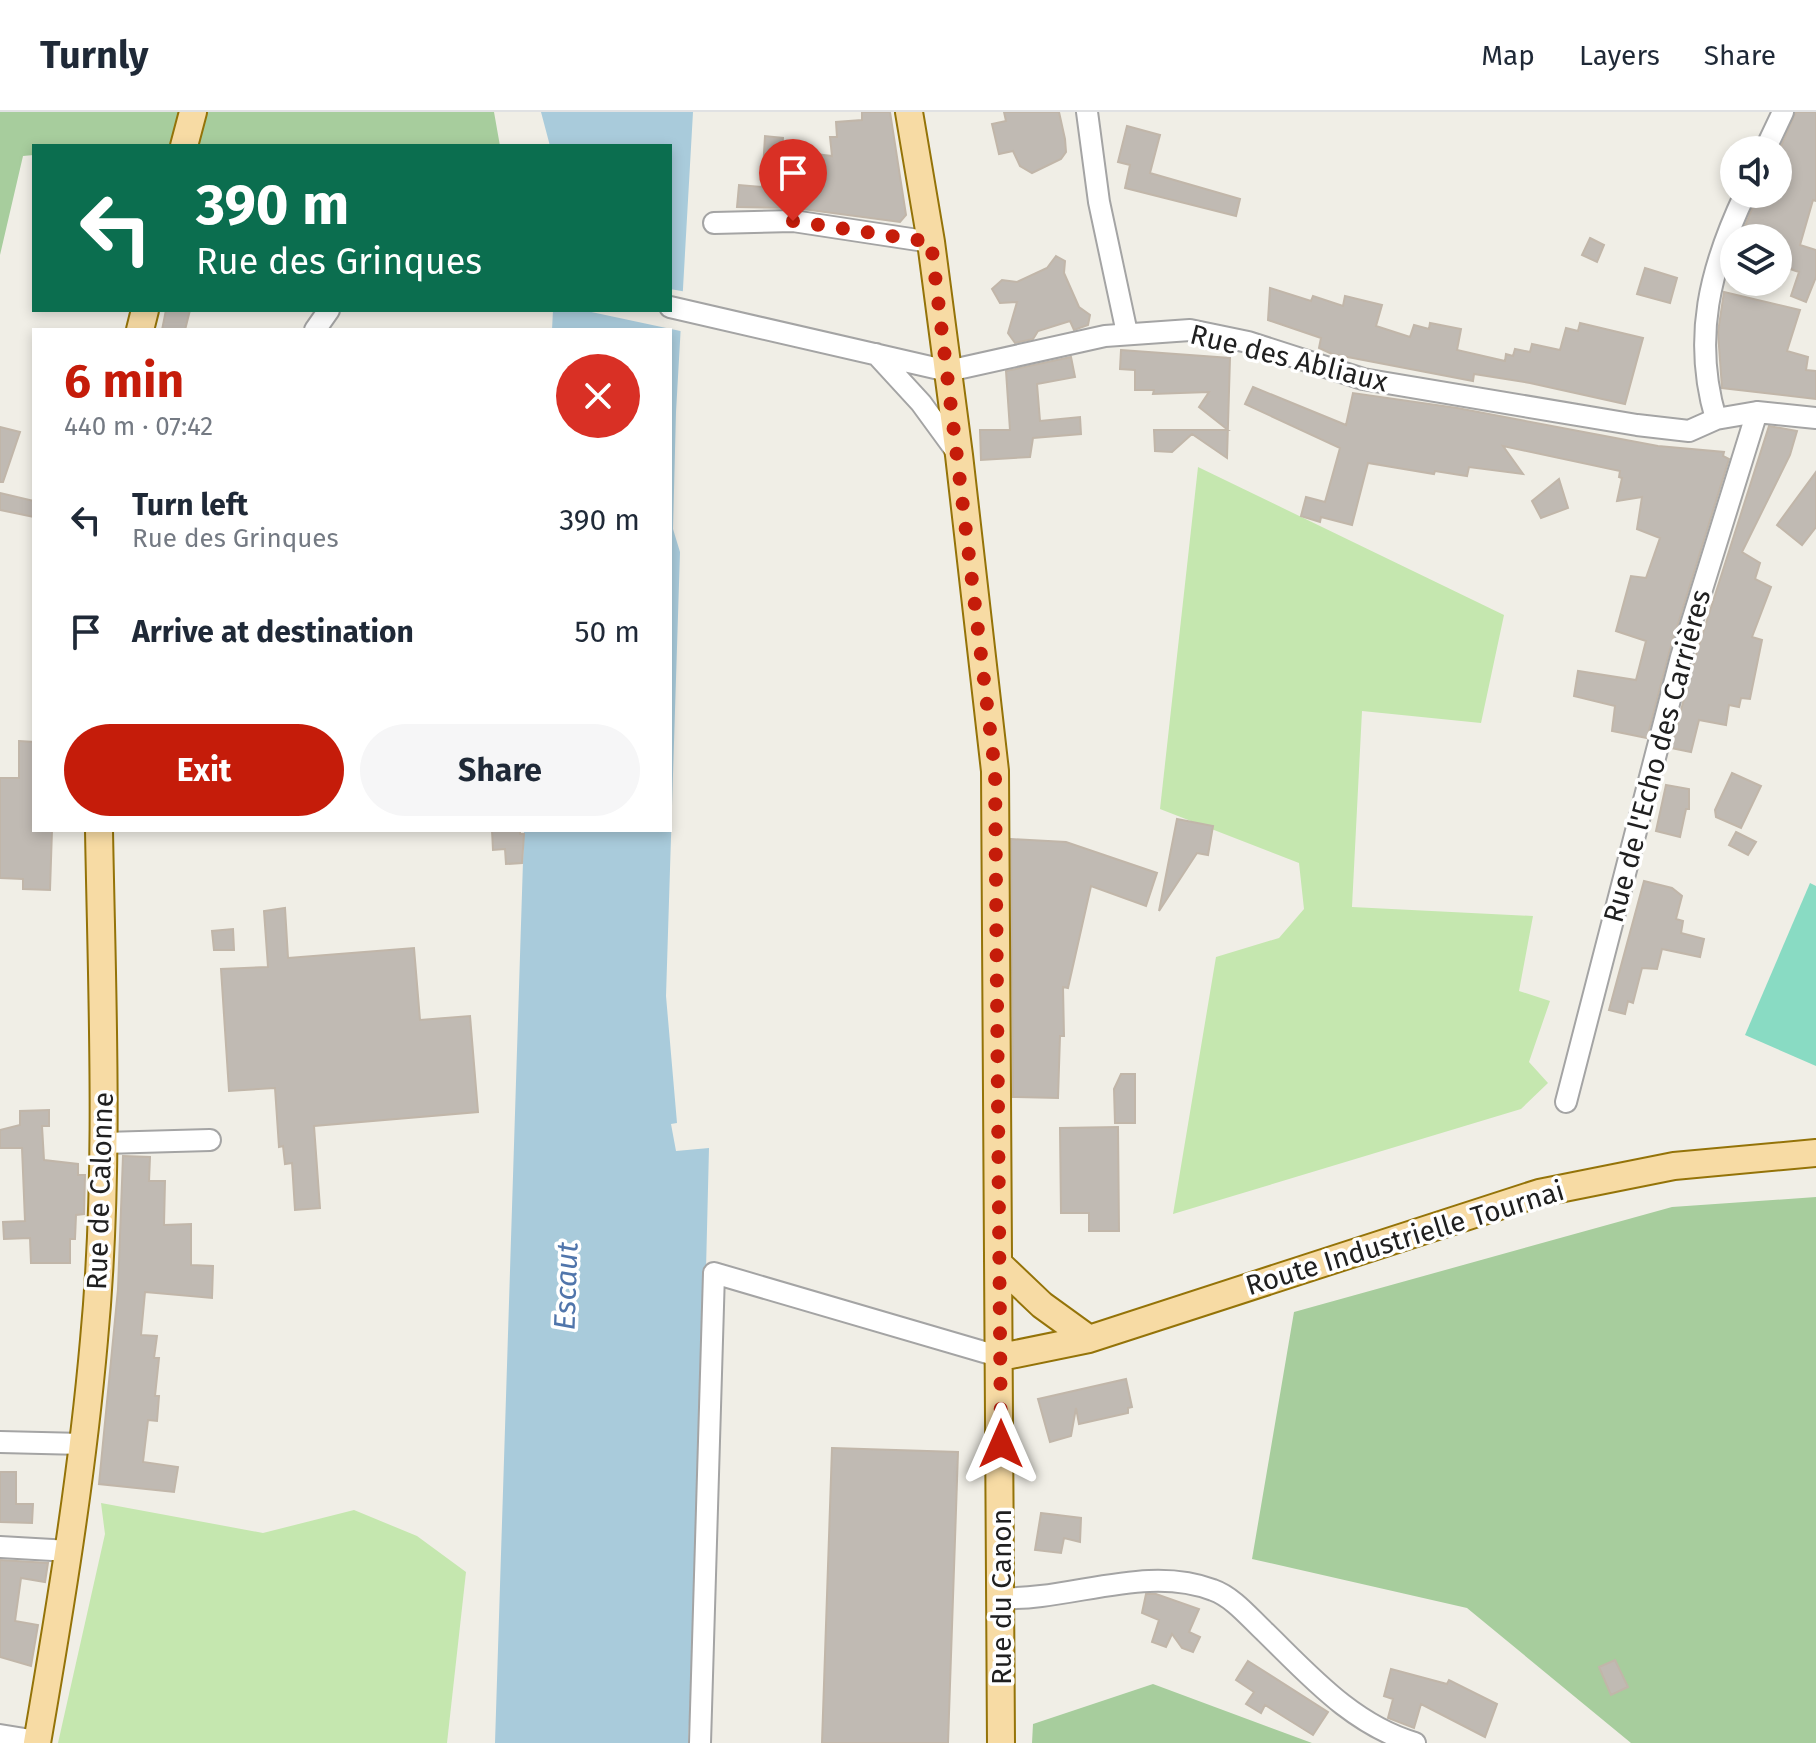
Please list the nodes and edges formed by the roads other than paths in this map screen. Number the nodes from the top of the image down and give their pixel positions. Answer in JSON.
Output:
{"nodes":[{"id":1,"x":193,"y":112,"type":"edge"},
{"id":2,"x":909,"y":112,"type":"edge"},
{"id":3,"x":1087,"y":112,"type":"edge"},
{"id":4,"x":1783,"y":112,"type":"edge"},
{"id":5,"x":1772,"y":136,"type":"edge"},
{"id":6,"x":185,"y":144,"type":"edge"},
{"id":7,"x":1738,"y":208,"type":"edge"},
{"id":8,"x":714,"y":223,"type":"dead end"},
{"id":9,"x":931,"y":242,"type":"junction"},
{"id":10,"x":672,"y":307,"type":"edge"},
{"id":11,"x":1127,"y":333,"type":"junction"},
{"id":12,"x":876,"y":354,"type":"junction"},
{"id":13,"x":948,"y":371,"type":"junction"},
{"id":14,"x":1757,"y":412,"type":"junction"},
{"id":15,"x":1816,"y":418,"type":"edge"},
{"id":16,"x":1716,"y":419,"type":"junction"},
{"id":17,"x":959,"y":455,"type":"junction"},
{"id":18,"x":99,"y":832,"type":"edge"},
{"id":19,"x":1566,"y":1102,"type":"dead end"},
{"id":20,"x":210,"y":1140,"type":"dead end"},
{"id":21,"x":104,"y":1143,"type":"junction"},
{"id":22,"x":1816,"y":1153,"type":"edge"},
{"id":23,"x":1000,"y":1265,"type":"junction"},
{"id":24,"x":1089,"y":1339,"type":"junction"},
{"id":25,"x":1001,"y":1357,"type":"junction"},
{"id":26,"x":0,"y":1442,"type":"edge"},
{"id":27,"x":83,"y":1444,"type":"junction"},
{"id":28,"x":0,"y":1547,"type":"edge"},
{"id":29,"x":70,"y":1551,"type":"junction"},
{"id":30,"x":1001,"y":1598,"type":"junction"},
{"id":31,"x":0,"y":1735,"type":"edge"},
{"id":32,"x":37,"y":1742,"type":"edge"},
{"id":33,"x":700,"y":1743,"type":"edge"},
{"id":34,"x":1001,"y":1743,"type":"edge"},
{"id":35,"x":1415,"y":1743,"type":"edge"}],
"edges":[{"from":1,"to":6,"type":"main road"},
{"from":2,"to":9,"type":"main road","name":"Rue du Canon"},
{"from":3,"to":11,"type":"street"},
{"from":4,"to":5,"type":"street"},
{"from":7,"to":16,"type":"street"},
{"from":8,"to":9,"type":"street"},
{"from":9,"to":13,"type":"main road","name":"Rue du Canon"},
{"from":10,"to":12,"type":"street","name":"Rue des Abliaux"},
{"from":11,"to":13,"type":"street","name":"Rue des Abliaux"},
{"from":11,"to":16,"type":"street","name":"Rue des Abliaux"},
{"from":12,"to":13,"type":"street","name":"Rue des Abliaux"},
{"from":12,"to":17,"type":"street"},
{"from":13,"to":17,"type":"main road","name":"Rue du Canon"},
{"from":14,"to":15,"type":"street","name":"Rue des Abliaux"},
{"from":14,"to":16,"type":"street","name":"Rue des Abliaux"},
{"from":14,"to":19,"type":"street","name":"Rue de l'Echo des Carrières"},
{"from":17,"to":23,"type":"main road","name":"Rue du Canon"},
{"from":18,"to":21,"type":"main road","name":"Rue de Calonne"},
{"from":20,"to":21,"type":"street"},
{"from":21,"to":27,"type":"main road","name":"Rue de Calonne"},
{"from":22,"to":24,"type":"main road","name":"Route Industrielle Tournai"},
{"from":23,"to":24,"type":"main road"},
{"from":23,"to":25,"type":"main road","name":"Rue du Canon"},
{"from":24,"to":25,"type":"main road","name":"Route Industrielle Tournai"},
{"from":25,"to":30,"type":"main road","name":"Rue du Canon"},
{"from":25,"to":33,"type":"street"},
{"from":26,"to":27,"type":"street"},
{"from":27,"to":29,"type":"main road","name":"Rue de Calonne"},
{"from":28,"to":29,"type":"street"},
{"from":29,"to":32,"type":"main road","name":"Rue de Calonne"},
{"from":30,"to":34,"type":"main road","name":"Rue du Canon"},
{"from":30,"to":35,"type":"street"},
{"from":31,"to":32,"type":"street"}]}
